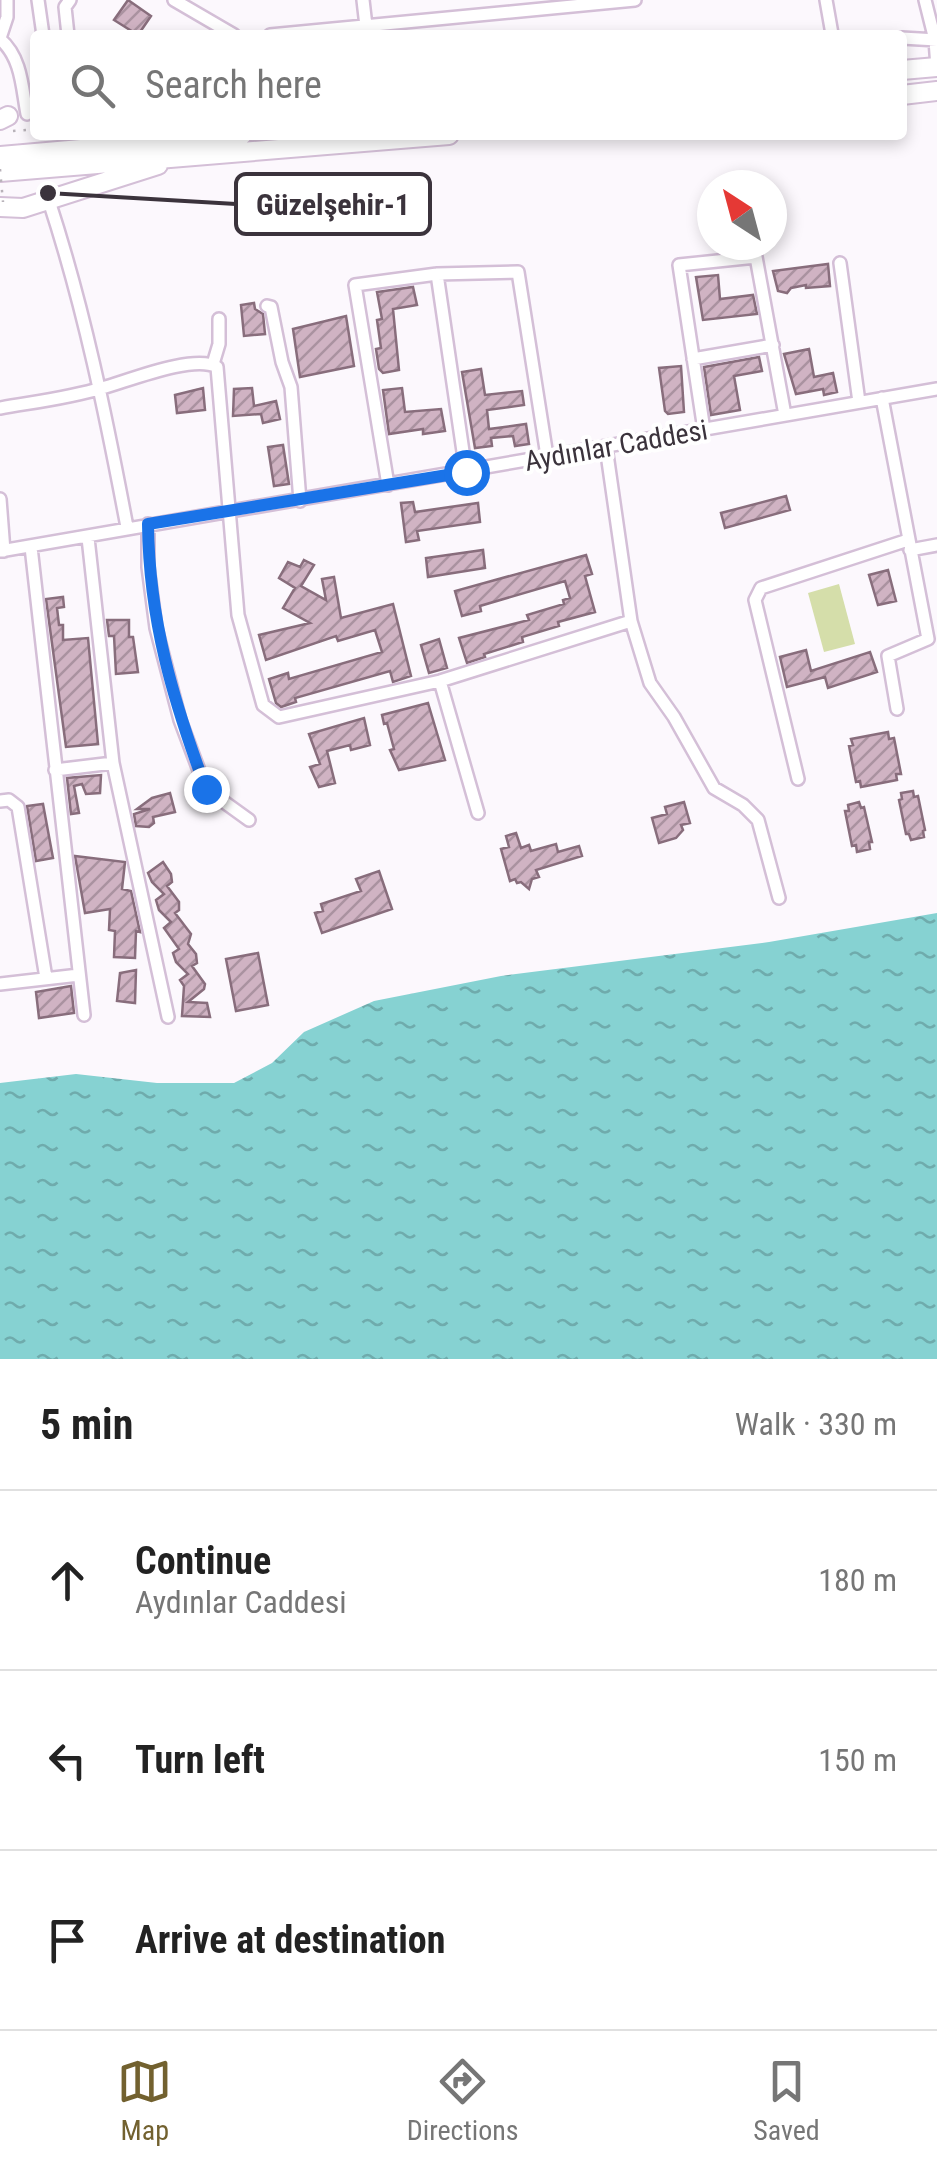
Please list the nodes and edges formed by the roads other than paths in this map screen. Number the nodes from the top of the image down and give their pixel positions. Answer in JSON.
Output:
{"nodes":[{"id":1,"x":7,"y":0,"type":"edge"},
{"id":2,"x":38,"y":0,"type":"edge"},
{"id":3,"x":174,"y":0,"type":"edge"},
{"id":4,"x":363,"y":0,"type":"edge"},
{"id":5,"x":635,"y":0,"type":"edge"},
{"id":6,"x":826,"y":0,"type":"edge"},
{"id":7,"x":925,"y":0,"type":"edge"},
{"id":8,"x":66,"y":2,"type":"edge"},
{"id":9,"x":366,"y":26,"type":"junction"},
{"id":10,"x":42,"y":30,"type":"edge"},
{"id":11,"x":68,"y":30,"type":"edge"},
{"id":12,"x":225,"y":30,"type":"edge"},
{"id":13,"x":323,"y":30,"type":"edge"},
{"id":14,"x":829,"y":30,"type":"edge"},
{"id":15,"x":0,"y":38,"type":"edge"},
{"id":16,"x":907,"y":38,"type":"edge"},
{"id":17,"x":936,"y":40,"type":"edge"},
{"id":18,"x":937,"y":67,"type":"edge"},
{"id":19,"x":907,"y":70,"type":"edge"},
{"id":20,"x":937,"y":91,"type":"edge"},
{"id":21,"x":907,"y":94,"type":"edge"},
{"id":22,"x":14,"y":116,"type":"edge"},
{"id":23,"x":184,"y":140,"type":"edge"},
{"id":24,"x":387,"y":140,"type":"edge"},
{"id":25,"x":0,"y":156,"type":"edge"},
{"id":26,"x":184,"y":156,"type":"junction"},
{"id":27,"x":0,"y":171,"type":"edge"},
{"id":28,"x":49,"y":201,"type":"junction"},
{"id":29,"x":1,"y":204,"type":"edge"},
{"id":30,"x":840,"y":264,"type":"dead end"},
{"id":31,"x":437,"y":274,"type":"junction"},
{"id":32,"x":267,"y":306,"type":"dead end"},
{"id":33,"x":219,"y":319,"type":"dead end"},
{"id":34,"x":773,"y":345,"type":"junction"},
{"id":35,"x":693,"y":359,"type":"junction"},
{"id":36,"x":213,"y":364,"type":"junction"},
{"id":37,"x":101,"y":388,"type":"junction"},
{"id":38,"x":937,"y":389,"type":"edge"},
{"id":39,"x":882,"y":398,"type":"junction"},
{"id":40,"x":859,"y":402,"type":"junction"},
{"id":41,"x":0,"y":408,"type":"edge"},
{"id":42,"x":785,"y":415,"type":"junction"},
{"id":43,"x":704,"y":430,"type":"junction"},
{"id":44,"x":606,"y":446,"type":"junction"},
{"id":45,"x":546,"y":456,"type":"junction"},
{"id":46,"x":466,"y":472,"type":"junction"},
{"id":47,"x":388,"y":485,"type":"junction"},
{"id":48,"x":0,"y":499,"type":"edge"},
{"id":49,"x":300,"y":501,"type":"junction"},
{"id":50,"x":228,"y":513,"type":"junction"},
{"id":51,"x":148,"y":524,"type":"junction"},
{"id":52,"x":127,"y":527,"type":"junction"},
{"id":53,"x":88,"y":538,"type":"junction"},
{"id":54,"x":909,"y":545,"type":"junction"},
{"id":55,"x":937,"y":545,"type":"edge"},
{"id":56,"x":31,"y":547,"type":"junction"},
{"id":57,"x":2,"y":551,"type":"edge"},
{"id":58,"x":631,"y":621,"type":"junction"},
{"id":59,"x":440,"y":681,"type":"junction"},
{"id":60,"x":897,"y":709,"type":"dead end"},
{"id":61,"x":113,"y":763,"type":"junction"},
{"id":62,"x":55,"y":770,"type":"junction"},
{"id":63,"x":798,"y":779,"type":"dead end"},
{"id":64,"x":0,"y":801,"type":"edge"},
{"id":65,"x":478,"y":813,"type":"dead end"},
{"id":66,"x":248,"y":820,"type":"dead end"},
{"id":67,"x":779,"y":898,"type":"dead end"},
{"id":68,"x":79,"y":975,"type":"junction"},
{"id":69,"x":46,"y":978,"type":"junction"},
{"id":70,"x":0,"y":984,"type":"edge"},
{"id":71,"x":84,"y":1014,"type":"dead end"},
{"id":72,"x":168,"y":1017,"type":"dead end"}],
"edges":[{"from":1,"to":15,"type":"street"},
{"from":2,"to":10,"type":"street"},
{"from":3,"to":12,"type":"street"},
{"from":4,"to":9,"type":"street"},
{"from":5,"to":9,"type":"street"},
{"from":6,"to":14,"type":"street"},
{"from":7,"to":17,"type":"street"},
{"from":8,"to":11,"type":"street"},
{"from":9,"to":13,"type":"street"},
{"from":15,"to":22,"type":"street"},
{"from":16,"to":17,"type":"street"},
{"from":17,"to":18,"type":"street"},
{"from":18,"to":19,"type":"highway"},
{"from":20,"to":21,"type":"highway"},
{"from":23,"to":25,"type":"highway"},
{"from":24,"to":26,"type":"highway"},
{"from":26,"to":27,"type":"highway"},
{"from":26,"to":28,"type":"highway"},
{"from":28,"to":29,"type":"highway"},
{"from":28,"to":37,"type":"street"},
{"from":30,"to":40,"type":"street"},
{"from":31,"to":45,"type":"street"},
{"from":31,"to":46,"type":"street"},
{"from":31,"to":47,"type":"street"},
{"from":32,"to":49,"type":"street"},
{"from":33,"to":36,"type":"street"},
{"from":34,"to":35,"type":"street"},
{"from":34,"to":35,"type":"street"},
{"from":34,"to":42,"type":"street"},
{"from":35,"to":43,"type":"street"},
{"from":36,"to":37,"type":"street"},
{"from":36,"to":50,"type":"street"},
{"from":37,"to":41,"type":"street"},
{"from":37,"to":52,"type":"street"},
{"from":38,"to":39,"type":"street","name":"Aydınlar Caddesi"},
{"from":39,"to":40,"type":"street","name":"Aydınlar Caddesi"},
{"from":39,"to":54,"type":"street"},
{"from":40,"to":42,"type":"street","name":"Aydınlar Caddesi"},
{"from":42,"to":43,"type":"street","name":"Aydınlar Caddesi"},
{"from":43,"to":44,"type":"street","name":"Aydınlar Caddesi"},
{"from":44,"to":45,"type":"street","name":"Aydınlar Caddesi"},
{"from":44,"to":58,"type":"street"},
{"from":45,"to":46,"type":"street","name":"Aydınlar Caddesi"},
{"from":46,"to":47,"type":"street","name":"Aydınlar Caddesi"},
{"from":47,"to":49,"type":"street","name":"Aydınlar Caddesi"},
{"from":48,"to":57,"type":"street"},
{"from":49,"to":50,"type":"street","name":"Aydınlar Caddesi"},
{"from":50,"to":51,"type":"street","name":"Aydınlar Caddesi"},
{"from":50,"to":59,"type":"street"},
{"from":51,"to":52,"type":"street","name":"Aydınlar Caddesi"},
{"from":51,"to":66,"type":"street"},
{"from":52,"to":53,"type":"street","name":"Aydınlar Caddesi"},
{"from":53,"to":56,"type":"street","name":"Aydınlar Caddesi"},
{"from":53,"to":61,"type":"street"},
{"from":54,"to":55,"type":"street"},
{"from":54,"to":60,"type":"street"},
{"from":54,"to":63,"type":"street"},
{"from":56,"to":57,"type":"street","name":"Aydınlar Caddesi"},
{"from":56,"to":62,"type":"street"},
{"from":58,"to":59,"type":"street"},
{"from":58,"to":67,"type":"street"},
{"from":59,"to":65,"type":"street"},
{"from":61,"to":62,"type":"street"},
{"from":61,"to":72,"type":"street"},
{"from":62,"to":68,"type":"street"},
{"from":64,"to":69,"type":"street"},
{"from":68,"to":69,"type":"street"},
{"from":68,"to":71,"type":"street"},
{"from":69,"to":70,"type":"street"}]}
